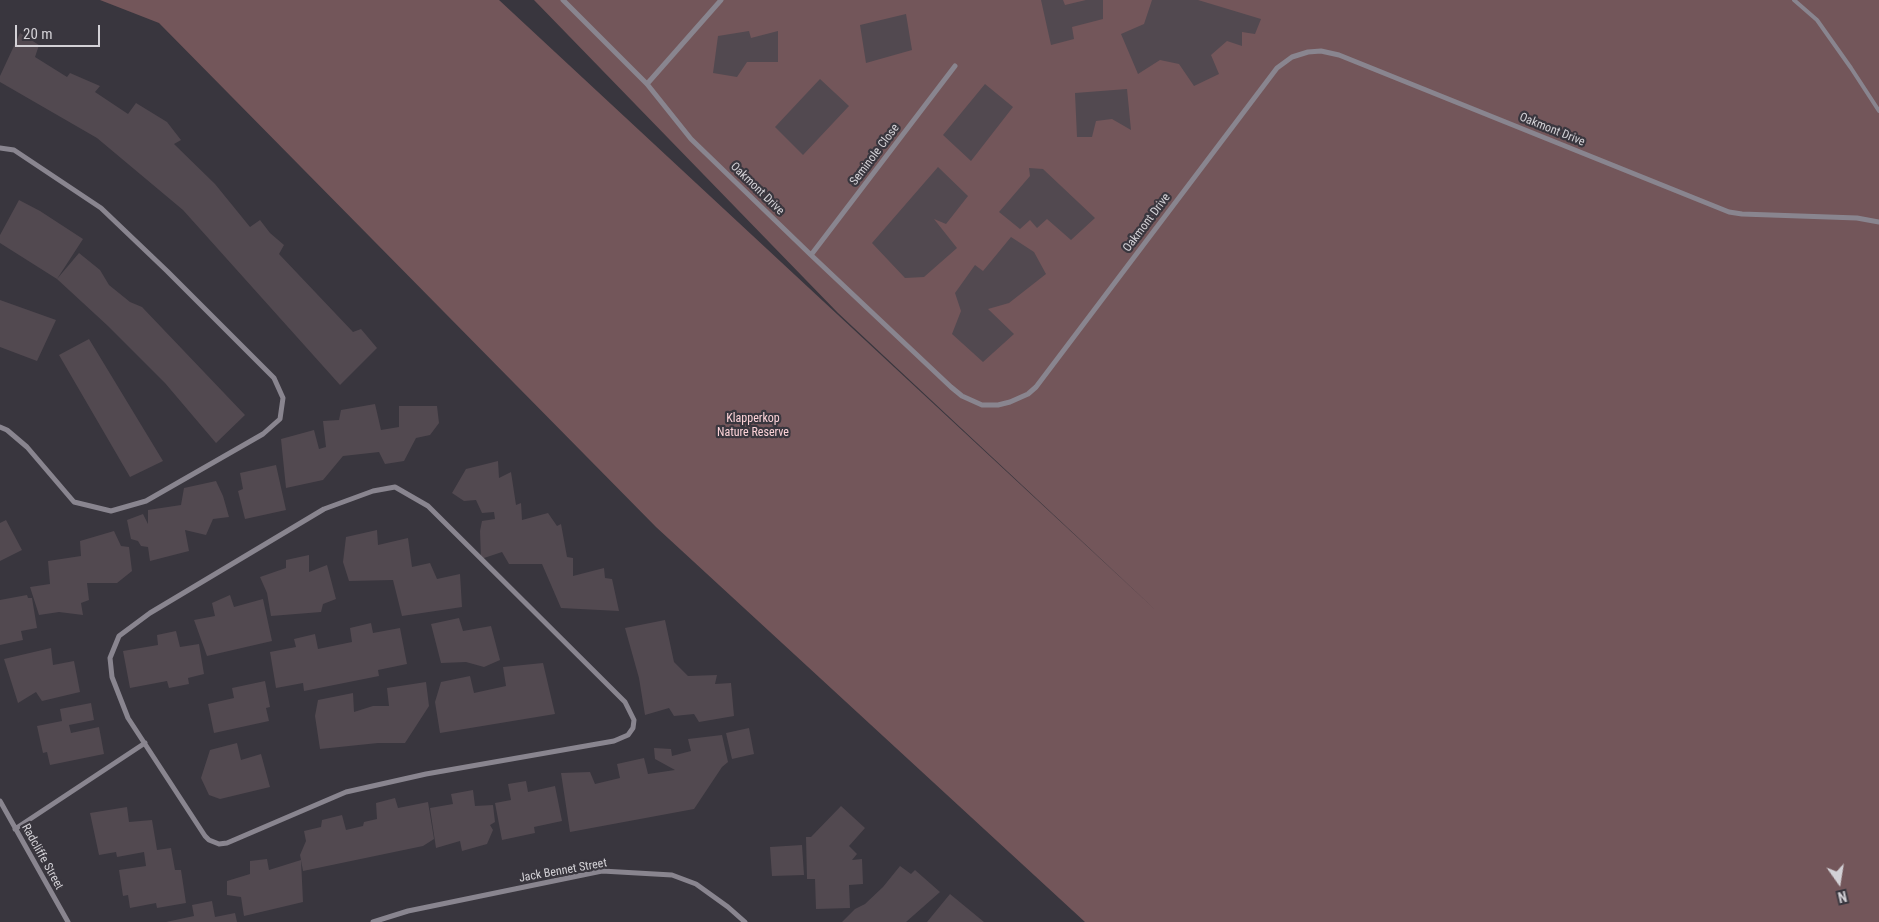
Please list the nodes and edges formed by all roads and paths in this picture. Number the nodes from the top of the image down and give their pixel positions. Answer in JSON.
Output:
{"nodes":[{"id":1,"x":563,"y":0,"type":"edge"},
{"id":2,"x":721,"y":0,"type":"edge"},
{"id":3,"x":1794,"y":0,"type":"edge"},
{"id":4,"x":956,"y":66,"type":"dead end"},
{"id":5,"x":648,"y":84,"type":"junction"},
{"id":6,"x":1879,"y":111,"type":"edge"},
{"id":7,"x":0,"y":148,"type":"edge"},
{"id":8,"x":1879,"y":222,"type":"edge"},
{"id":9,"x":811,"y":256,"type":"junction"},
{"id":10,"x":0,"y":427,"type":"edge"},
{"id":11,"x":146,"y":743,"type":"junction"},
{"id":12,"x":0,"y":801,"type":"edge"},
{"id":13,"x":15,"y":829,"type":"junction"},
{"id":14,"x":68,"y":922,"type":"edge"},
{"id":15,"x":373,"y":922,"type":"edge"},
{"id":16,"x":745,"y":922,"type":"edge"}],
"edges":[{"from":1,"to":5,"type":"street","name":"Oakmont Drive"},
{"from":2,"to":5,"type":"street"},
{"from":3,"to":6,"type":"lane"},
{"from":4,"to":9,"type":"street","name":"Seminole Close"},
{"from":5,"to":9,"type":"street","name":"Oakmont Drive"},
{"from":7,"to":10,"type":"street"},
{"from":8,"to":9,"type":"street","name":"Oakmont Drive"},
{"from":11,"to":11,"type":"street"},
{"from":11,"to":13,"type":"street"},
{"from":12,"to":13,"type":"street","name":"Radcliffe Street"},
{"from":13,"to":14,"type":"street","name":"Radcliffe Street"},
{"from":15,"to":16,"type":"street","name":"Jack Bennet Street"}]}
